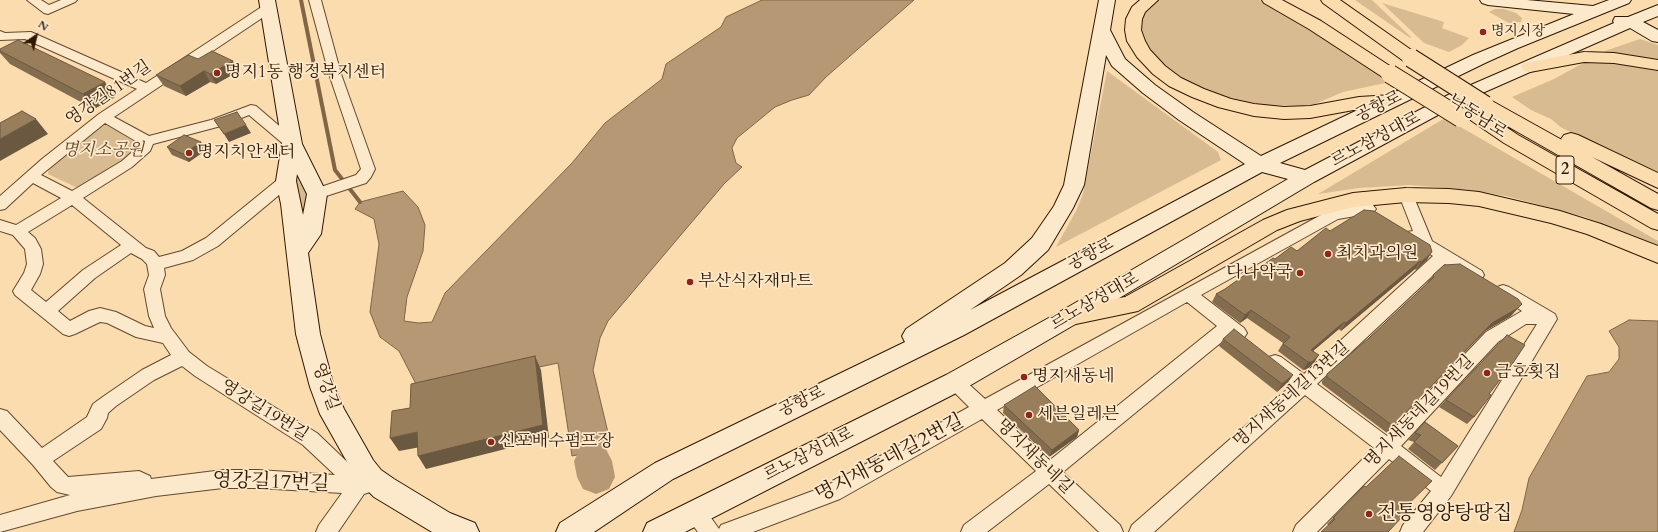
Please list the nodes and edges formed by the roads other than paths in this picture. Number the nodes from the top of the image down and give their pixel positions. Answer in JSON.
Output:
{"nodes":[{"id":1,"x":33,"y":0,"type":"edge"},
{"id":2,"x":71,"y":0,"type":"edge"},
{"id":3,"x":315,"y":0,"type":"edge"},
{"id":4,"x":1107,"y":0,"type":"edge"},
{"id":5,"x":1150,"y":0,"type":"edge"},
{"id":6,"x":1270,"y":0,"type":"edge"},
{"id":7,"x":1329,"y":0,"type":"edge"},
{"id":8,"x":1344,"y":0,"type":"edge"},
{"id":9,"x":1482,"y":0,"type":"edge"},
{"id":10,"x":1488,"y":0,"type":"edge"},
{"id":11,"x":1623,"y":0,"type":"edge"},
{"id":12,"x":1309,"y":4,"type":"dead end"},
{"id":13,"x":267,"y":5,"type":"edge"},
{"id":14,"x":1596,"y":10,"type":"junction"},
{"id":15,"x":1655,"y":11,"type":"edge"},
{"id":16,"x":1574,"y":19,"type":"junction"},
{"id":17,"x":1630,"y":22,"type":"junction"},
{"id":18,"x":1102,"y":31,"type":"junction"},
{"id":19,"x":0,"y":35,"type":"edge"},
{"id":20,"x":1658,"y":36,"type":"edge"},
{"id":21,"x":1512,"y":44,"type":"junction"},
{"id":22,"x":1407,"y":64,"type":"junction"},
{"id":23,"x":1658,"y":65,"type":"edge"},
{"id":24,"x":1530,"y":67,"type":"junction"},
{"id":25,"x":147,"y":89,"type":"junction"},
{"id":26,"x":1392,"y":101,"type":"junction"},
{"id":27,"x":1479,"y":109,"type":"junction"},
{"id":28,"x":104,"y":117,"type":"junction"},
{"id":29,"x":147,"y":141,"type":"junction"},
{"id":30,"x":292,"y":144,"type":"junction"},
{"id":31,"x":1260,"y":165,"type":"junction"},
{"id":32,"x":30,"y":176,"type":"junction"},
{"id":33,"x":1307,"y":177,"type":"junction"},
{"id":34,"x":286,"y":181,"type":"junction"},
{"id":35,"x":1658,"y":181,"type":"edge"},
{"id":36,"x":317,"y":194,"type":"junction"},
{"id":37,"x":1406,"y":195,"type":"junction"},
{"id":38,"x":74,"y":198,"type":"junction"},
{"id":39,"x":1658,"y":203,"type":"edge"},
{"id":40,"x":0,"y":205,"type":"edge"},
{"id":41,"x":1367,"y":209,"type":"junction"},
{"id":42,"x":1658,"y":223,"type":"edge"},
{"id":43,"x":0,"y":225,"type":"edge"},
{"id":44,"x":1400,"y":229,"type":"edge"},
{"id":45,"x":18,"y":231,"type":"junction"},
{"id":46,"x":132,"y":245,"type":"junction"},
{"id":47,"x":1426,"y":245,"type":"junction"},
{"id":48,"x":298,"y":253,"type":"junction"},
{"id":49,"x":1444,"y":255,"type":"junction"},
{"id":50,"x":1658,"y":255,"type":"edge"},
{"id":51,"x":155,"y":264,"type":"junction"},
{"id":52,"x":1188,"y":294,"type":"junction"},
{"id":53,"x":47,"y":311,"type":"junction"},
{"id":54,"x":1071,"y":316,"type":"junction"},
{"id":55,"x":1549,"y":320,"type":"junction"},
{"id":56,"x":1229,"y":326,"type":"junction"},
{"id":57,"x":167,"y":337,"type":"junction"},
{"id":58,"x":183,"y":357,"type":"junction"},
{"id":59,"x":865,"y":372,"type":"junction"},
{"id":60,"x":955,"y":382,"type":"junction"},
{"id":61,"x":1305,"y":384,"type":"junction"},
{"id":62,"x":984,"y":408,"type":"junction"},
{"id":63,"x":0,"y":417,"type":"edge"},
{"id":64,"x":1387,"y":448,"type":"junction"},
{"id":65,"x":40,"y":459,"type":"junction"},
{"id":66,"x":1049,"y":472,"type":"junction"},
{"id":67,"x":359,"y":486,"type":"junction"},
{"id":68,"x":158,"y":487,"type":"junction"},
{"id":69,"x":384,"y":488,"type":"junction"},
{"id":70,"x":1444,"y":490,"type":"junction"},
{"id":71,"x":695,"y":512,"type":"junction"},
{"id":72,"x":0,"y":524,"type":"edge"},
{"id":73,"x":436,"y":527,"type":"edge"},
{"id":74,"x":326,"y":532,"type":"edge"},
{"id":75,"x":465,"y":532,"type":"edge"},
{"id":76,"x":570,"y":532,"type":"edge"},
{"id":77,"x":657,"y":532,"type":"edge"},
{"id":78,"x":710,"y":532,"type":"edge"},
{"id":79,"x":728,"y":532,"type":"edge"},
{"id":80,"x":971,"y":532,"type":"edge"},
{"id":81,"x":1113,"y":532,"type":"edge"},
{"id":82,"x":1139,"y":532,"type":"edge"},
{"id":83,"x":1303,"y":532,"type":"edge"},
{"id":84,"x":1410,"y":532,"type":"edge"}],
"edges":[{"from":1,"to":2,"type":"street"},
{"from":3,"to":36,"type":"street"},
{"from":4,"to":18,"type":"main road"},
{"from":5,"to":26,"type":"main road"},
{"from":6,"to":22,"type":"main road"},
{"from":7,"to":22,"type":"main road","name":"낙동남로","number":"2"},
{"from":8,"to":22,"type":"main road"},
{"from":9,"to":21,"type":"main road"},
{"from":10,"to":14,"type":"main road"},
{"from":11,"to":14,"type":"main road","name":"공항로"},
{"from":12,"to":22,"type":"main road","name":"낙동남로","number":"2"},
{"from":13,"to":25,"type":"street","name":"영강길81번길"},
{"from":13,"to":30,"type":"main road","name":"영강길"},
{"from":14,"to":15,"type":"main road"},
{"from":14,"to":16,"type":"main road","name":"공항로"},
{"from":15,"to":17,"type":"main road"},
{"from":16,"to":17,"type":"main road"},
{"from":16,"to":21,"type":"main road","name":"공항로"},
{"from":17,"to":20,"type":"main road"},
{"from":17,"to":24,"type":"main road"},
{"from":18,"to":31,"type":"main road"},
{"from":18,"to":59,"type":"main road"},
{"from":19,"to":25,"type":"street"},
{"from":21,"to":26,"type":"main road","name":"공항로"},
{"from":22,"to":27,"type":"main road","bridge":true},
{"from":22,"to":27,"type":"main road","name":"낙동남로","number":"2","bridge":true},
{"from":23,"to":24,"type":"main road"},
{"from":24,"to":33,"type":"main road","name":"르노삼성대로"},
{"from":25,"to":28,"type":"street","name":"영강길81번길"},
{"from":26,"to":31,"type":"main road","name":"공항로"},
{"from":27,"to":35,"type":"main road"},
{"from":27,"to":39,"type":"main road","name":"낙동남로","number":"2"},
{"from":27,"to":42,"type":"main road","name":"낙동남로","number":"2"},
{"from":28,"to":29,"type":"street"},
{"from":28,"to":32,"type":"street","name":"영강길81번길"},
{"from":29,"to":30,"type":"street"},
{"from":29,"to":38,"type":"street"},
{"from":30,"to":34,"type":"main road","name":"영강길"},
{"from":30,"to":36,"type":"main road"},
{"from":31,"to":33,"type":"main road"},
{"from":31,"to":59,"type":"main road","name":"공항로"},
{"from":32,"to":38,"type":"street"},
{"from":32,"to":40,"type":"street","name":"영강길81번길"},
{"from":33,"to":54,"type":"main road","name":"르노삼성대로"},
{"from":34,"to":48,"type":"main road","name":"영강길"},
{"from":34,"to":51,"type":"street"},
{"from":36,"to":48,"type":"main road"},
{"from":37,"to":41,"type":"main road"},
{"from":37,"to":47,"type":"street"},
{"from":37,"to":50,"type":"main road"},
{"from":38,"to":45,"type":"street"},
{"from":38,"to":46,"type":"street"},
{"from":41,"to":52,"type":"street","name":"명지새동네길2번길"},
{"from":41,"to":54,"type":"main road"},
{"from":43,"to":45,"type":"street"},
{"from":44,"to":47,"type":"street"},
{"from":45,"to":53,"type":"street"},
{"from":46,"to":51,"type":"street"},
{"from":46,"to":53,"type":"street"},
{"from":47,"to":49,"type":"street"},
{"from":48,"to":69,"type":"main road","name":"영강길"},
{"from":49,"to":55,"type":"street"},
{"from":49,"to":61,"type":"street","name":"명지새동네길13번길"},
{"from":51,"to":57,"type":"street","name":"영강길19번길"},
{"from":52,"to":56,"type":"street"},
{"from":52,"to":62,"type":"street","name":"명지새동네길2번길"},
{"from":53,"to":57,"type":"street"},
{"from":54,"to":60,"type":"main road","name":"르노삼성대로"},
{"from":55,"to":64,"type":"street","name":"명지새동네길19번길"},
{"from":55,"to":70,"type":"street"},
{"from":56,"to":61,"type":"street"},
{"from":56,"to":66,"type":"street"},
{"from":57,"to":58,"type":"street","name":"영강길19번길"},
{"from":58,"to":65,"type":"street"},
{"from":58,"to":67,"type":"street","name":"영강길19번길"},
{"from":59,"to":76,"type":"main road","name":"공항로"},
{"from":60,"to":62,"type":"street","name":"명지새동네길"},
{"from":60,"to":71,"type":"main road","name":"르노삼성대로"},
{"from":61,"to":64,"type":"street"},
{"from":61,"to":82,"type":"street","name":"명지새동네길13번길"},
{"from":62,"to":66,"type":"street","name":"명지새동네길"},
{"from":62,"to":79,"type":"street","name":"명지새동네길2번길"},
{"from":63,"to":65,"type":"street","name":"영강길17번길"},
{"from":64,"to":70,"type":"street"},
{"from":64,"to":83,"type":"street","name":"명지새동네길19번길"},
{"from":65,"to":68,"type":"street","name":"영강길17번길"},
{"from":66,"to":80,"type":"street"},
{"from":66,"to":81,"type":"street","name":"명지새동네길"},
{"from":67,"to":68,"type":"street","name":"영강길17번길"},
{"from":67,"to":69,"type":"street","name":"영강길17번길"},
{"from":67,"to":74,"type":"street"},
{"from":68,"to":72,"type":"street","name":"영강길17번길"},
{"from":69,"to":73,"type":"main road","name":"영강길"},
{"from":70,"to":84,"type":"street"},
{"from":71,"to":77,"type":"main road","name":"르노삼성대로"},
{"from":71,"to":78,"type":"street"},
{"from":73,"to":75,"type":"main road","name":"영강길"}]}
